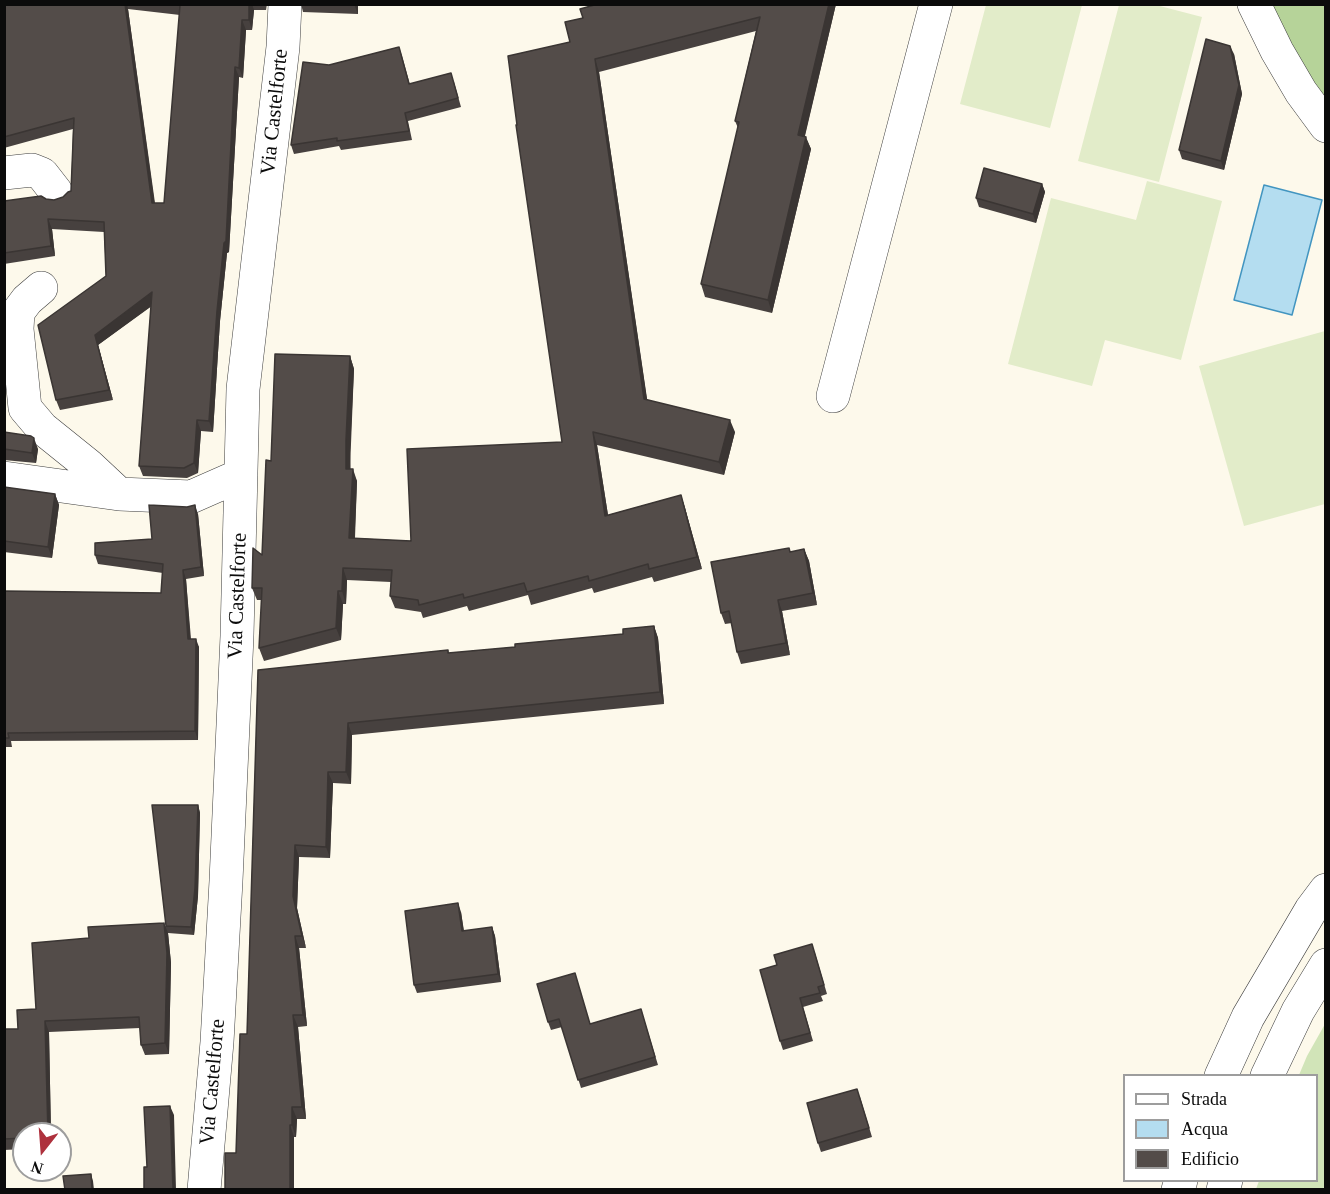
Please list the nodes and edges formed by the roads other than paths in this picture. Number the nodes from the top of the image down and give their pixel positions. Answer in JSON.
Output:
{"nodes":[{"id":1,"x":285,"y":4,"type":"edge"},
{"id":2,"x":936,"y":4,"type":"edge"},
{"id":3,"x":1254,"y":4,"type":"edge"},
{"id":4,"x":1326,"y":126,"type":"edge"},
{"id":5,"x":4,"y":174,"type":"edge"},
{"id":6,"x":56,"y":192,"type":"dead end"},
{"id":7,"x":41,"y":288,"type":"dead end"},
{"id":8,"x":833,"y":396,"type":"dead end"},
{"id":9,"x":15,"y":408,"type":"edge"},
{"id":10,"x":241,"y":475,"type":"junction"},
{"id":11,"x":4,"y":478,"type":"edge"},
{"id":12,"x":119,"y":494,"type":"junction"},
{"id":13,"x":1326,"y":890,"type":"edge"},
{"id":14,"x":1326,"y":965,"type":"edge"},
{"id":15,"x":1222,"y":1074,"type":"edge"},
{"id":16,"x":1268,"y":1074,"type":"edge"},
{"id":17,"x":204,"y":1190,"type":"edge"}],
"edges":[{"from":1,"to":10,"type":"street","name":"Via Castelforte"},
{"from":2,"to":8,"type":"street"},
{"from":3,"to":4,"type":"street"},
{"from":5,"to":6,"type":"street"},
{"from":7,"to":9,"type":"street"},
{"from":9,"to":12,"type":"street"},
{"from":10,"to":12,"type":"street"},
{"from":10,"to":17,"type":"street","name":"Via Castelforte"},
{"from":11,"to":12,"type":"street"},
{"from":13,"to":15,"type":"street"},
{"from":14,"to":16,"type":"street"}]}
